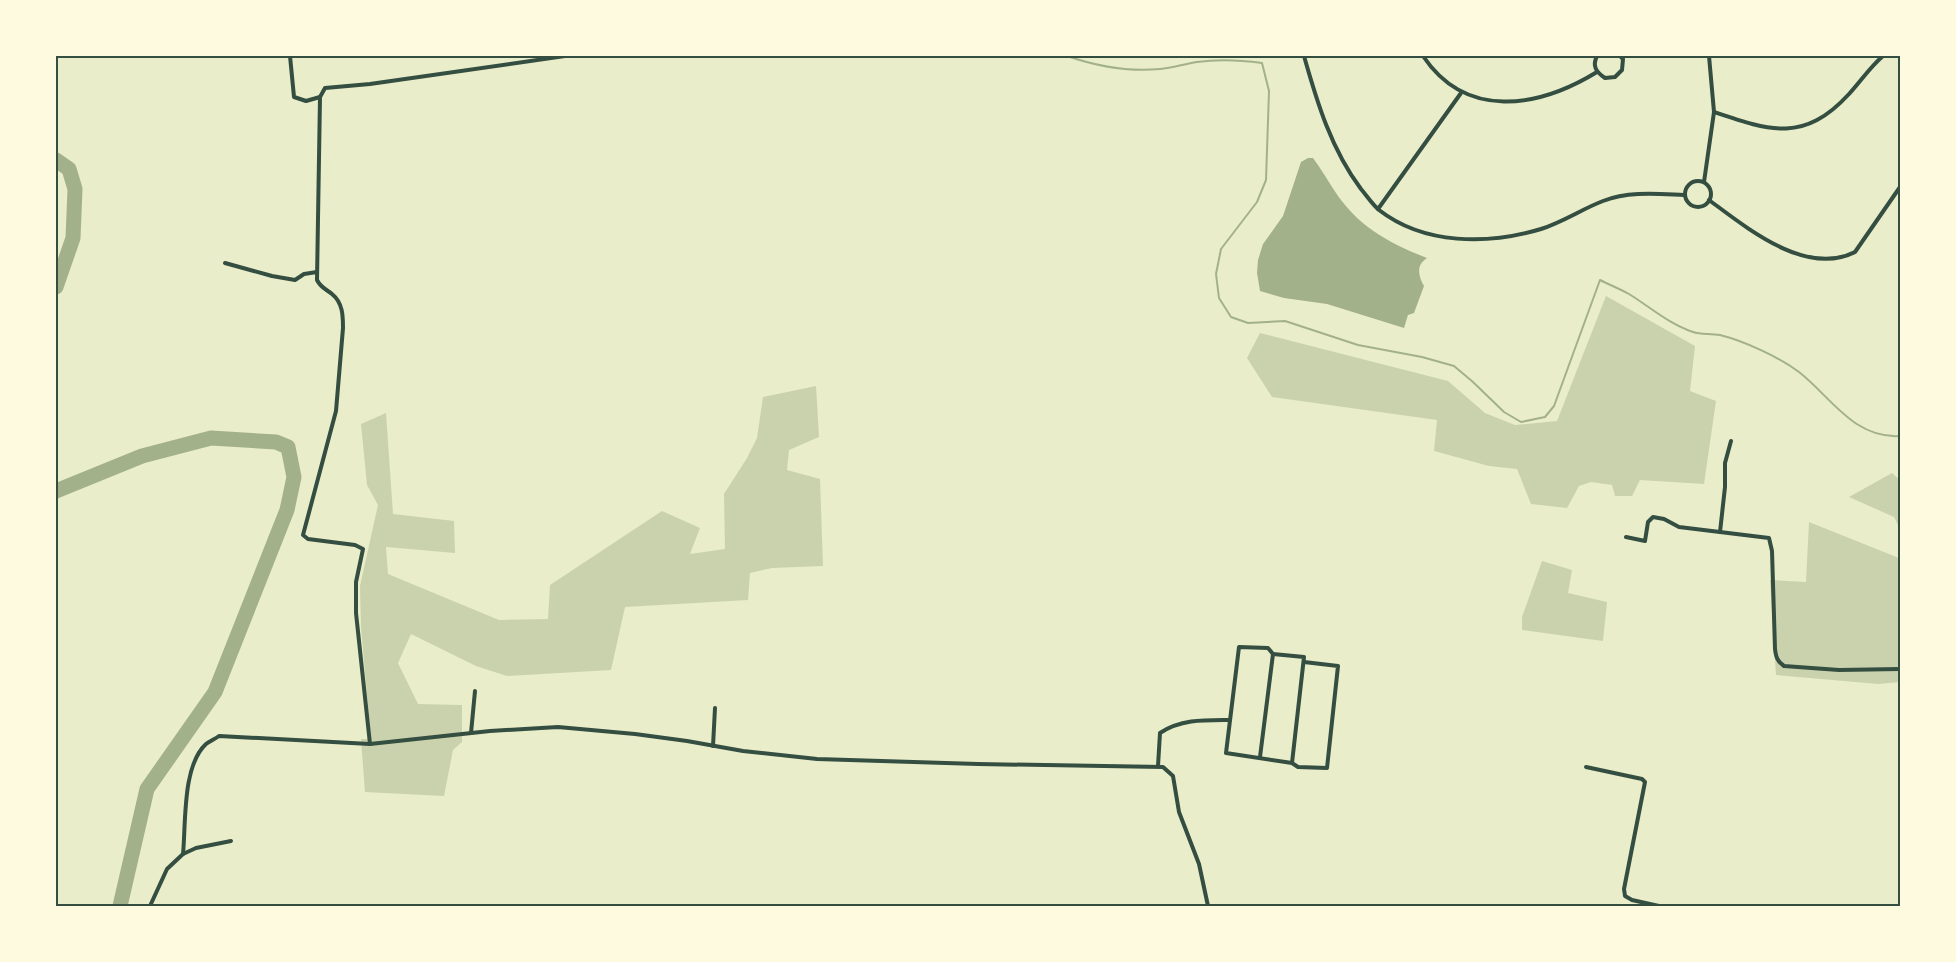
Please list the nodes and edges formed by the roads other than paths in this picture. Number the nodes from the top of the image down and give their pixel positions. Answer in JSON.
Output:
{"nodes":[{"id":1,"x":290,"y":56,"type":"edge"},
{"id":2,"x":565,"y":56,"type":"edge"},
{"id":3,"x":1304,"y":56,"type":"edge"},
{"id":4,"x":1423,"y":56,"type":"edge"},
{"id":5,"x":1597,"y":56,"type":"edge"},
{"id":6,"x":1620,"y":56,"type":"edge"},
{"id":7,"x":1709,"y":56,"type":"edge"},
{"id":8,"x":1883,"y":56,"type":"edge"},
{"id":9,"x":1597,"y":72,"type":"junction"},
{"id":10,"x":1461,"y":93,"type":"junction"},
{"id":11,"x":320,"y":97,"type":"junction"},
{"id":12,"x":1714,"y":112,"type":"junction"},
{"id":13,"x":1704,"y":182,"type":"junction"},
{"id":14,"x":1900,"y":187,"type":"edge"},
{"id":15,"x":1684,"y":195,"type":"junction"},
{"id":16,"x":1709,"y":200,"type":"junction"},
{"id":17,"x":1378,"y":209,"type":"junction"},
{"id":18,"x":225,"y":263,"type":"dead end"},
{"id":19,"x":317,"y":272,"type":"junction"},
{"id":20,"x":1731,"y":441,"type":"dead end"},
{"id":21,"x":1720,"y":532,"type":"junction"},
{"id":22,"x":1626,"y":537,"type":"dead end"},
{"id":23,"x":1273,"y":654,"type":"junction"},
{"id":24,"x":1304,"y":662,"type":"junction"},
{"id":25,"x":1900,"y":669,"type":"edge"},
{"id":26,"x":475,"y":691,"type":"dead end"},
{"id":27,"x":715,"y":708,"type":"dead end"},
{"id":28,"x":1229,"y":720,"type":"junction"},
{"id":29,"x":471,"y":733,"type":"junction"},
{"id":30,"x":370,"y":744,"type":"junction"},
{"id":31,"x":713,"y":746,"type":"junction"},
{"id":32,"x":1260,"y":758,"type":"junction"},
{"id":33,"x":1292,"y":763,"type":"junction"},
{"id":34,"x":1158,"y":766,"type":"junction"},
{"id":35,"x":1586,"y":767,"type":"dead end"},
{"id":36,"x":231,"y":841,"type":"dead end"},
{"id":37,"x":183,"y":854,"type":"junction"},
{"id":38,"x":150,"y":906,"type":"edge"},
{"id":39,"x":1208,"y":906,"type":"edge"},
{"id":40,"x":1659,"y":906,"type":"edge"}],
"edges":[{"from":1,"to":11,"type":"street"},
{"from":2,"to":11,"type":"street"},
{"from":3,"to":17,"type":"street"},
{"from":4,"to":10,"type":"street"},
{"from":5,"to":9,"type":"street"},
{"from":6,"to":9,"type":"street"},
{"from":7,"to":12,"type":"street"},
{"from":8,"to":12,"type":"street"},
{"from":9,"to":10,"type":"street"},
{"from":10,"to":17,"type":"street"},
{"from":11,"to":19,"type":"street"},
{"from":12,"to":13,"type":"street"},
{"from":13,"to":15,"type":"street"},
{"from":13,"to":16,"type":"street"},
{"from":14,"to":16,"type":"street"},
{"from":15,"to":16,"type":"street"},
{"from":15,"to":17,"type":"street"},
{"from":18,"to":19,"type":"street"},
{"from":19,"to":30,"type":"street"},
{"from":20,"to":21,"type":"street"},
{"from":21,"to":22,"type":"street"},
{"from":21,"to":25,"type":"street"},
{"from":23,"to":24,"type":"street"},
{"from":23,"to":28,"type":"street"},
{"from":23,"to":32,"type":"street"},
{"from":24,"to":33,"type":"street"},
{"from":24,"to":33,"type":"street"},
{"from":26,"to":29,"type":"street"},
{"from":27,"to":31,"type":"street"},
{"from":28,"to":32,"type":"street"},
{"from":28,"to":34,"type":"street"},
{"from":29,"to":30,"type":"street"},
{"from":29,"to":31,"type":"street"},
{"from":30,"to":37,"type":"street"},
{"from":31,"to":34,"type":"street"},
{"from":32,"to":33,"type":"street"},
{"from":34,"to":39,"type":"street"},
{"from":35,"to":40,"type":"street"},
{"from":36,"to":37,"type":"street"},
{"from":37,"to":38,"type":"street"}]}
